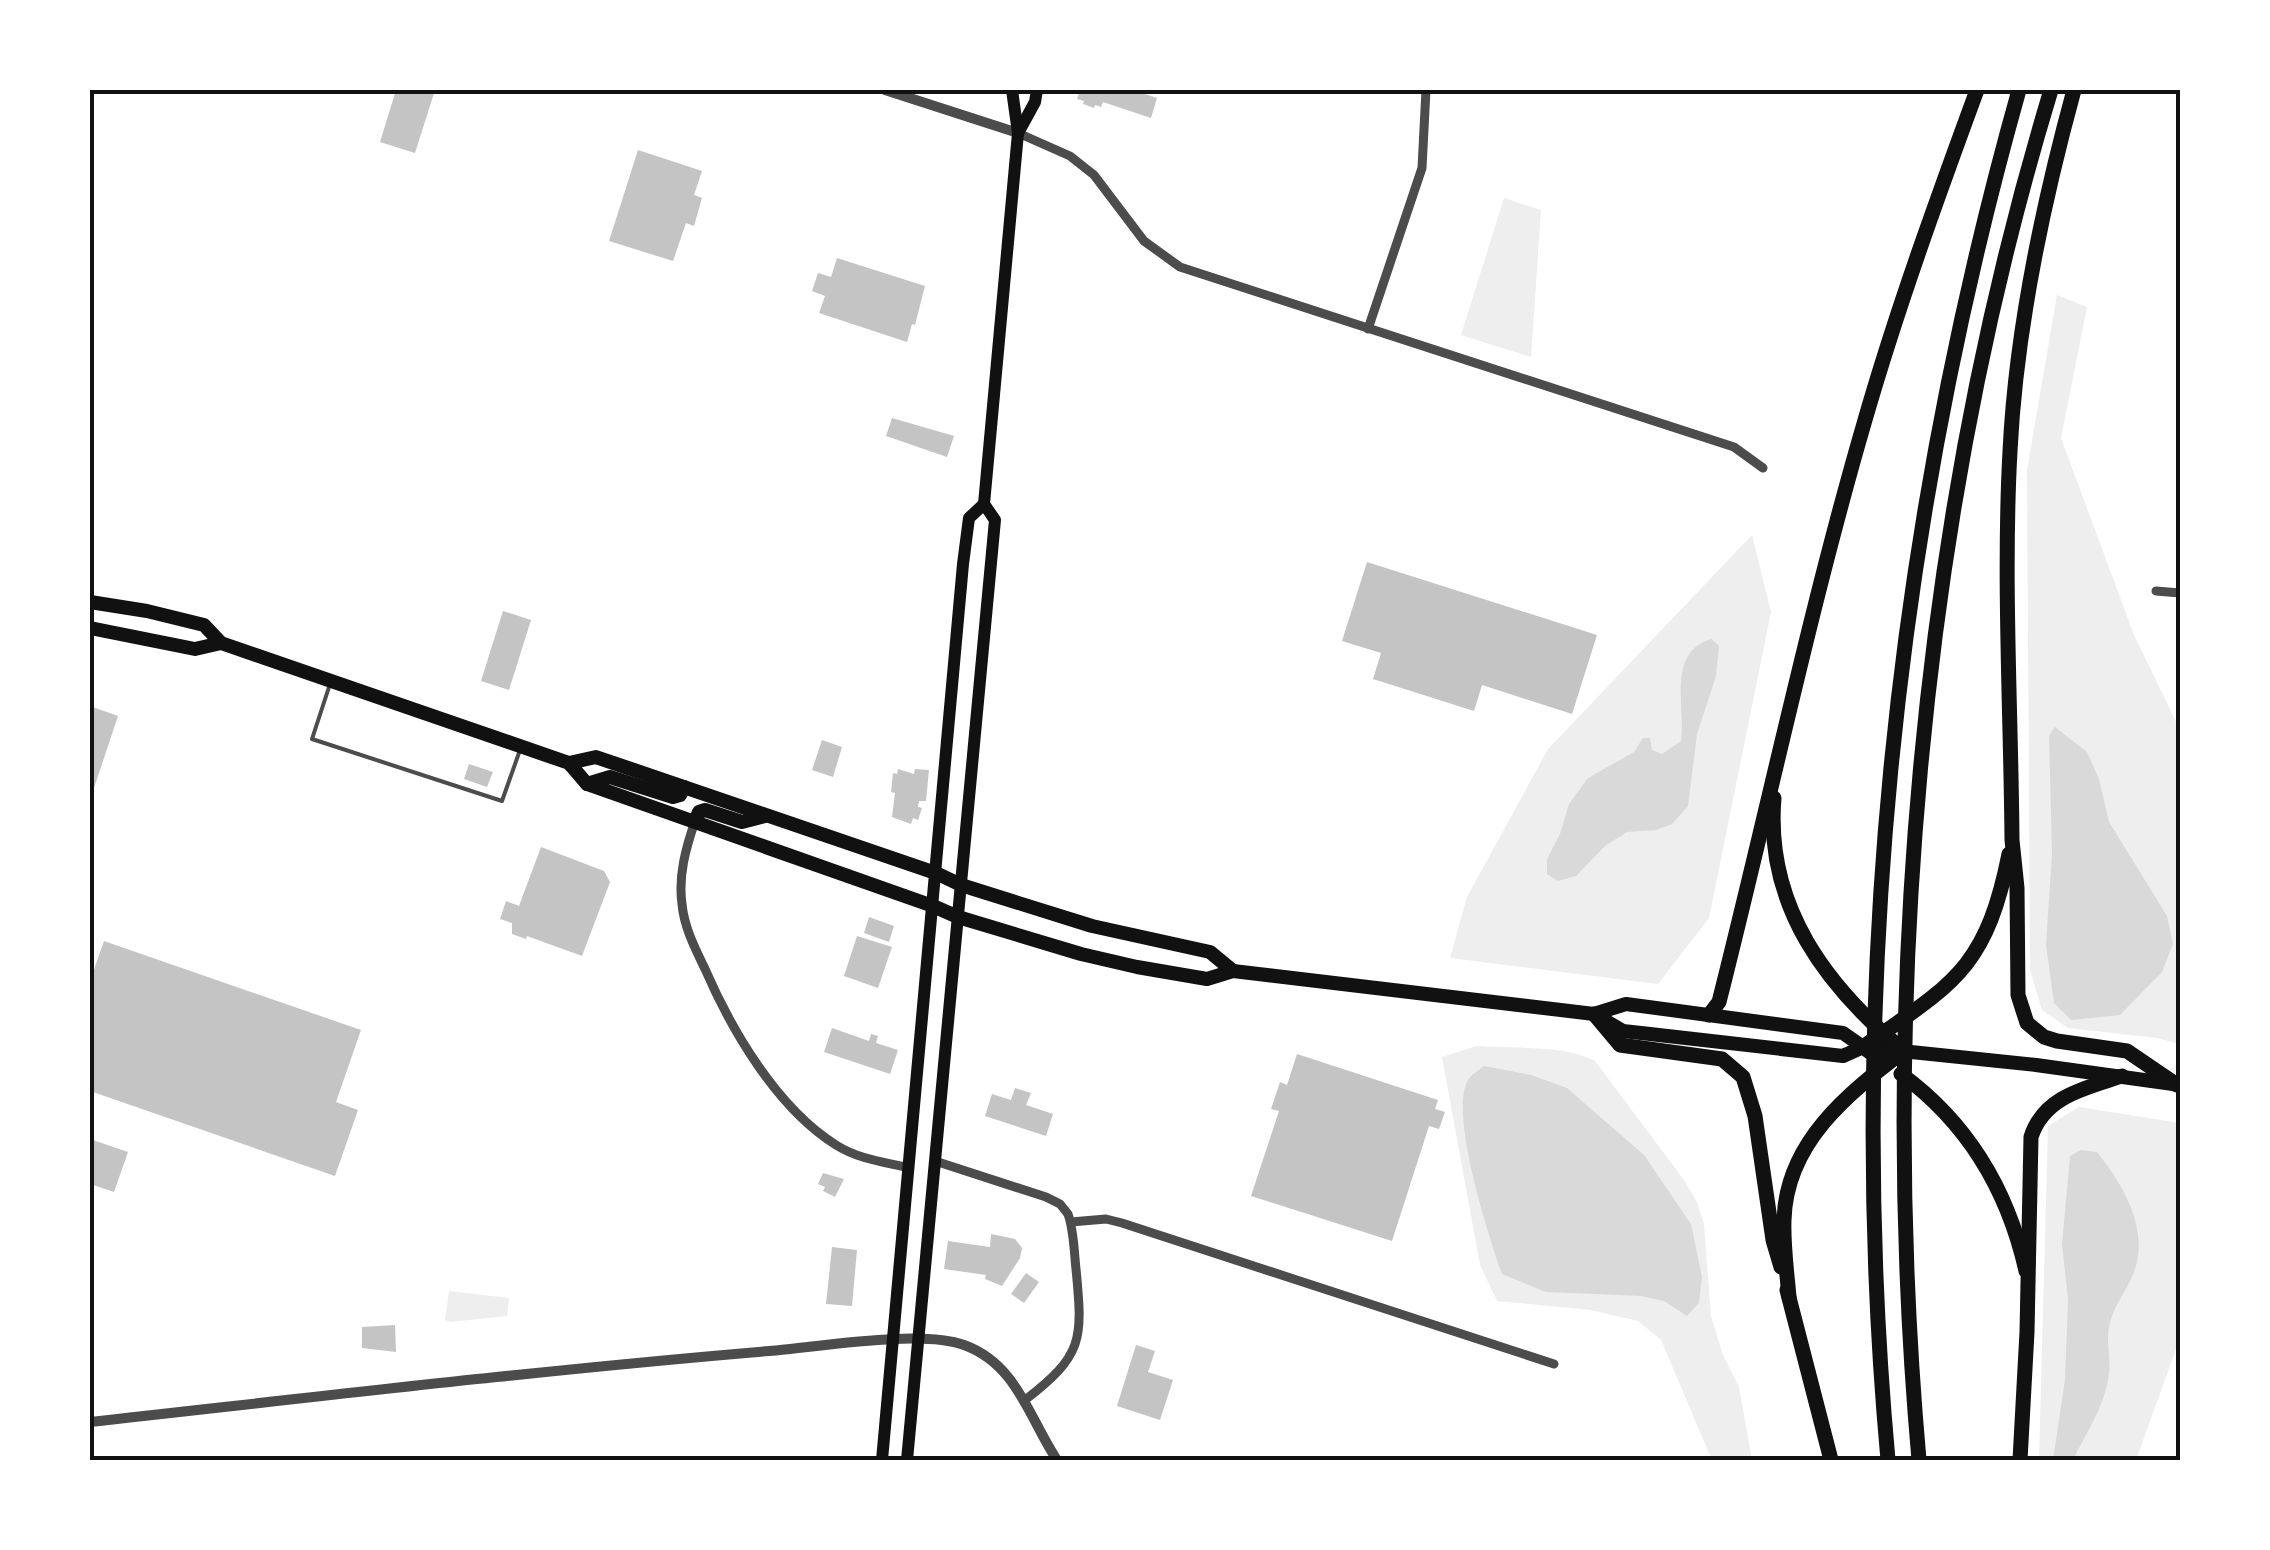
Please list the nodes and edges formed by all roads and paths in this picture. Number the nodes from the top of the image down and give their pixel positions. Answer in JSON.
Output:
{"nodes":[{"id":1,"x":885,"y":90,"type":"edge"},
{"id":2,"x":1012,"y":90,"type":"edge"},
{"id":3,"x":1036,"y":90,"type":"edge"},
{"id":4,"x":1426,"y":90,"type":"edge"},
{"id":5,"x":1977,"y":90,"type":"edge"},
{"id":6,"x":2019,"y":90,"type":"edge"},
{"id":7,"x":2051,"y":90,"type":"edge"},
{"id":8,"x":2074,"y":90,"type":"edge"},
{"id":9,"x":1018,"y":133,"type":"junction"},
{"id":10,"x":1368,"y":329,"type":"junction"},
{"id":11,"x":1763,"y":468,"type":"dead end"},
{"id":12,"x":984,"y":504,"type":"junction"},
{"id":13,"x":2156,"y":592,"type":"dead end"},
{"id":14,"x":2180,"y":593,"type":"edge"},
{"id":15,"x":90,"y":602,"type":"edge"},
{"id":16,"x":90,"y":628,"type":"edge"},
{"id":17,"x":220,"y":643,"type":"junction"},
{"id":18,"x":331,"y":681,"type":"junction"},
{"id":19,"x":521,"y":746,"type":"junction"},
{"id":20,"x":569,"y":763,"type":"junction"},
{"id":21,"x":1777,"y":770,"type":"junction"},
{"id":22,"x":587,"y":784,"type":"junction"},
{"id":23,"x":684,"y":787,"type":"junction"},
{"id":24,"x":766,"y":815,"type":"junction"},
{"id":25,"x":695,"y":822,"type":"junction"},
{"id":26,"x":2012,"y":840,"type":"junction"},
{"id":27,"x":936,"y":873,"type":"junction"},
{"id":28,"x":962,"y":885,"type":"junction"},
{"id":29,"x":933,"y":906,"type":"junction"},
{"id":30,"x":958,"y":918,"type":"junction"},
{"id":31,"x":1233,"y":971,"type":"junction"},
{"id":32,"x":1594,"y":1014,"type":"junction"},
{"id":33,"x":1708,"y":1015,"type":"junction"},
{"id":34,"x":1883,"y":1033,"type":"junction"},
{"id":35,"x":1863,"y":1047,"type":"junction"},
{"id":36,"x":1904,"y":1051,"type":"junction"},
{"id":37,"x":1887,"y":1064,"type":"junction"},
{"id":38,"x":2122,"y":1076,"type":"junction"},
{"id":39,"x":2178,"y":1085,"type":"edge"},
{"id":40,"x":935,"y":1162,"type":"junction"},
{"id":41,"x":909,"y":1168,"type":"junction"},
{"id":42,"x":1070,"y":1222,"type":"junction"},
{"id":43,"x":2026,"y":1271,"type":"junction"},
{"id":44,"x":1790,"y":1297,"type":"junction"},
{"id":45,"x":917,"y":1338,"type":"junction"},
{"id":46,"x":892,"y":1340,"type":"junction"},
{"id":47,"x":1554,"y":1364,"type":"dead end"},
{"id":48,"x":1025,"y":1400,"type":"junction"},
{"id":49,"x":90,"y":1422,"type":"edge"},
{"id":50,"x":882,"y":1460,"type":"edge"},
{"id":51,"x":907,"y":1460,"type":"edge"},
{"id":52,"x":1057,"y":1460,"type":"edge"},
{"id":53,"x":1831,"y":1460,"type":"edge"},
{"id":54,"x":1888,"y":1460,"type":"edge"},
{"id":55,"x":1919,"y":1460,"type":"edge"},
{"id":56,"x":2020,"y":1460,"type":"edge"}],
"edges":[{"from":1,"to":9,"type":"street"},
{"from":2,"to":9,"type":"main road"},
{"from":3,"to":9,"type":"main road"},
{"from":4,"to":10,"type":"street"},
{"from":5,"to":21,"type":"highway"},
{"from":6,"to":54,"type":"highway"},
{"from":7,"to":55,"type":"highway"},
{"from":8,"to":26,"type":"highway"},
{"from":9,"to":10,"type":"street"},
{"from":9,"to":12,"type":"main road"},
{"from":10,"to":11,"type":"street"},
{"from":12,"to":27,"type":"main road"},
{"from":12,"to":28,"type":"main road"},
{"from":13,"to":14,"type":"street"},
{"from":15,"to":17,"type":"main road"},
{"from":16,"to":17,"type":"main road"},
{"from":17,"to":18,"type":"main road"},
{"from":18,"to":19,"type":"main road"},
{"from":18,"to":19,"type":"lane"},
{"from":19,"to":20,"type":"main road"},
{"from":20,"to":22,"type":"main road"},
{"from":20,"to":23,"type":"main road"},
{"from":21,"to":33,"type":"highway"},
{"from":21,"to":34,"type":"highway"},
{"from":22,"to":23,"type":"main road"},
{"from":22,"to":25,"type":"main road"},
{"from":23,"to":24,"type":"main road"},
{"from":24,"to":25,"type":"main road"},
{"from":24,"to":27,"type":"main road"},
{"from":25,"to":29,"type":"main road"},
{"from":25,"to":41,"type":"street"},
{"from":26,"to":34,"type":"highway"},
{"from":26,"to":39,"type":"highway"},
{"from":27,"to":28,"type":"main road"},
{"from":27,"to":29,"type":"main road"},
{"from":28,"to":30,"type":"main road"},
{"from":28,"to":31,"type":"main road"},
{"from":29,"to":30,"type":"main road"},
{"from":29,"to":41,"type":"main road"},
{"from":30,"to":31,"type":"main road"},
{"from":30,"to":40,"type":"main road"},
{"from":31,"to":32,"type":"main road"},
{"from":32,"to":33,"type":"main road"},
{"from":32,"to":35,"type":"main road"},
{"from":32,"to":44,"type":"highway"},
{"from":33,"to":35,"type":"main road"},
{"from":34,"to":35,"type":"highway"},
{"from":34,"to":36,"type":"highway"},
{"from":35,"to":36,"type":"main road"},
{"from":35,"to":37,"type":"highway"},
{"from":36,"to":37,"type":"highway"},
{"from":36,"to":38,"type":"main road"},
{"from":37,"to":43,"type":"highway"},
{"from":37,"to":44,"type":"highway"},
{"from":38,"to":39,"type":"main road"},
{"from":38,"to":43,"type":"highway"},
{"from":40,"to":42,"type":"street"},
{"from":40,"to":45,"type":"main road"},
{"from":41,"to":46,"type":"main road"},
{"from":42,"to":47,"type":"street"},
{"from":42,"to":48,"type":"street"},
{"from":43,"to":56,"type":"highway"},
{"from":44,"to":53,"type":"highway"},
{"from":45,"to":46,"type":"street"},
{"from":45,"to":48,"type":"street"},
{"from":45,"to":51,"type":"main road"},
{"from":46,"to":49,"type":"street"},
{"from":46,"to":50,"type":"main road"},
{"from":48,"to":52,"type":"street"}]}
